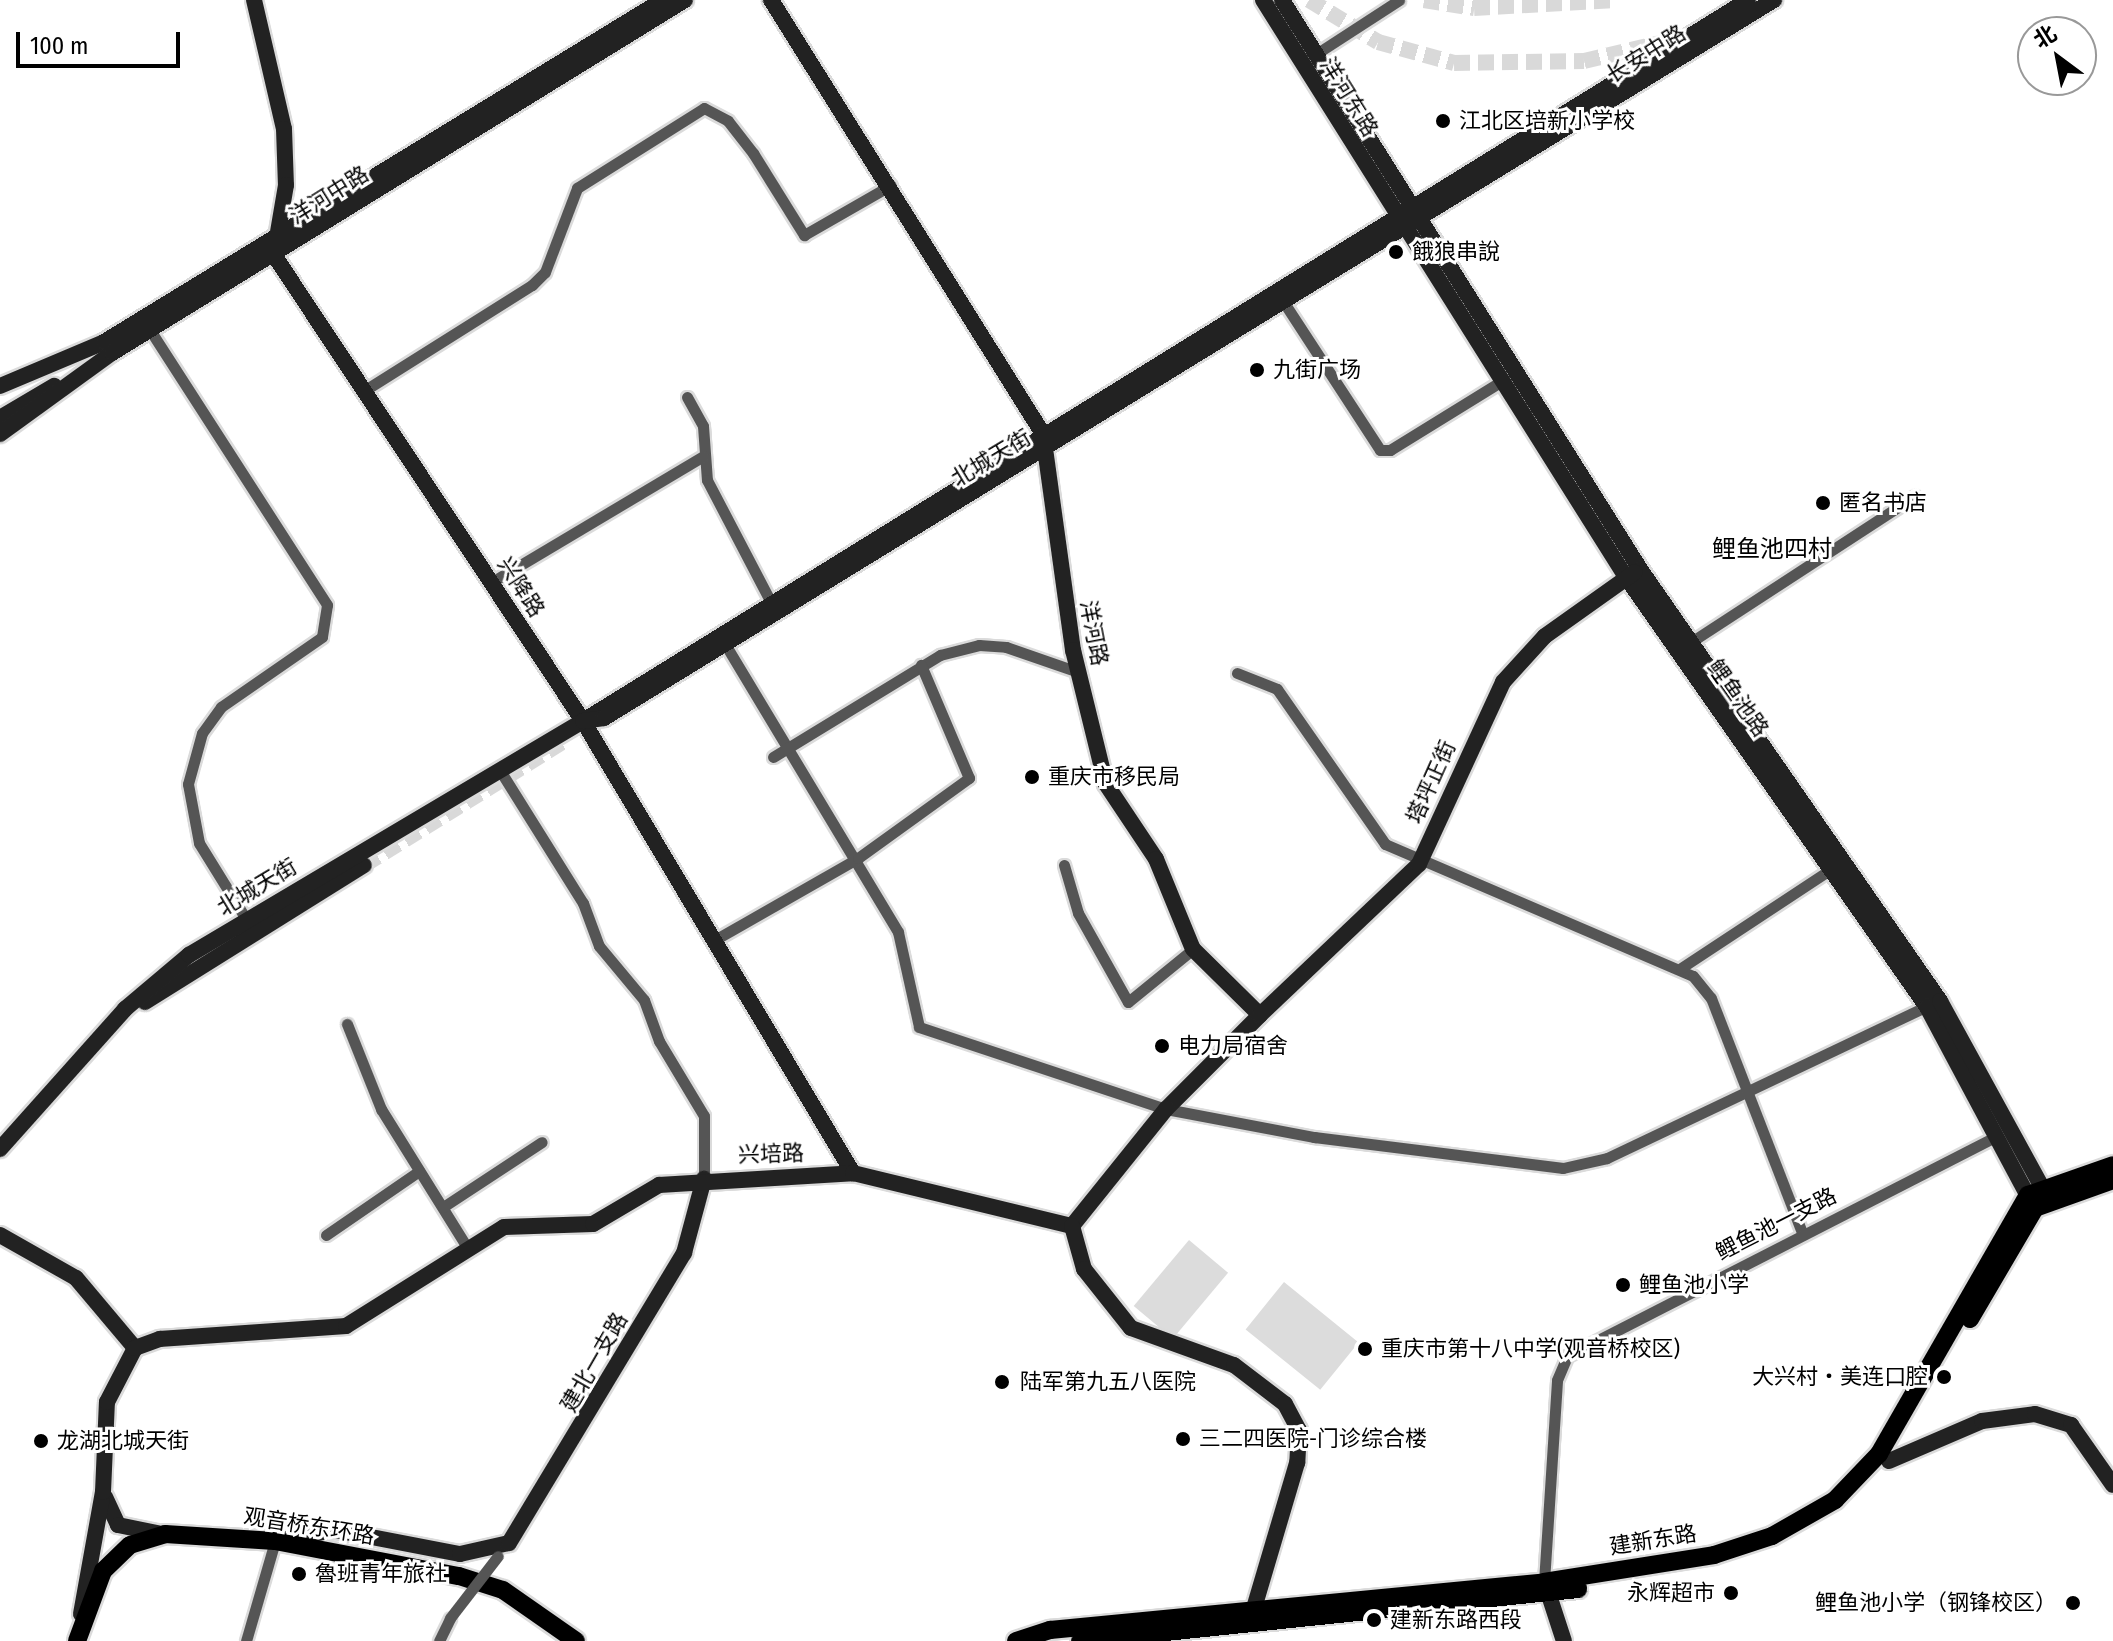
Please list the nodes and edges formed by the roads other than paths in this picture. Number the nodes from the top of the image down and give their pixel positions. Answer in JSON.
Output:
{"nodes":[{"id":1,"x":254,"y":0,"type":"edge"},
{"id":2,"x":663,"y":0,"type":"edge"},
{"id":3,"x":685,"y":0,"type":"edge"},
{"id":4,"x":771,"y":0,"type":"edge"},
{"id":5,"x":1263,"y":0,"type":"edge"},
{"id":6,"x":1282,"y":0,"type":"edge"},
{"id":7,"x":1399,"y":0,"type":"edge"},
{"id":8,"x":1748,"y":0,"type":"edge"},
{"id":9,"x":1774,"y":0,"type":"edge"},
{"id":10,"x":1316,"y":54,"type":"junction"},
{"id":11,"x":891,"y":185,"type":"junction"},
{"id":12,"x":1407,"y":219,"type":"junction"},
{"id":13,"x":279,"y":235,"type":"junction"},
{"id":14,"x":274,"y":255,"type":"junction"},
{"id":15,"x":1280,"y":298,"type":"junction"},
{"id":16,"x":150,"y":330,"type":"junction"},
{"id":17,"x":108,"y":347,"type":"junction"},
{"id":18,"x":1500,"y":382,"type":"junction"},
{"id":19,"x":0,"y":386,"type":"edge"},
{"id":20,"x":362,"y":392,"type":"junction"},
{"id":21,"x":687,"y":397,"type":"dead end"},
{"id":22,"x":0,"y":406,"type":"edge"},
{"id":23,"x":0,"y":418,"type":"edge"},
{"id":24,"x":0,"y":434,"type":"edge"},
{"id":25,"x":1043,"y":434,"type":"junction"},
{"id":26,"x":1046,"y":451,"type":"junction"},
{"id":27,"x":703,"y":456,"type":"junction"},
{"id":28,"x":1915,"y":496,"type":"dead end"},
{"id":29,"x":1633,"y":573,"type":"junction"},
{"id":30,"x":492,"y":582,"type":"junction"},
{"id":31,"x":773,"y":606,"type":"junction"},
{"id":32,"x":722,"y":638,"type":"junction"},
{"id":33,"x":1691,"y":642,"type":"junction"},
{"id":34,"x":921,"y":665,"type":"junction"},
{"id":35,"x":1078,"y":672,"type":"junction"},
{"id":36,"x":1237,"y":673,"type":"dead end"},
{"id":37,"x":583,"y":721,"type":"junction"},
{"id":38,"x":792,"y":746,"type":"junction"},
{"id":39,"x":773,"y":757,"type":"dead end"},
{"id":40,"x":501,"y":772,"type":"junction"},
{"id":41,"x":858,"y":858,"type":"junction"},
{"id":42,"x":1419,"y":864,"type":"junction"},
{"id":43,"x":1838,"y":864,"type":"junction"},
{"id":44,"x":364,"y":865,"type":"tunnel mouth"},
{"id":45,"x":1064,"y":865,"type":"dead end"},
{"id":46,"x":246,"y":919,"type":"junction"},
{"id":47,"x":718,"y":938,"type":"junction"},
{"id":48,"x":1193,"y":949,"type":"junction"},
{"id":49,"x":1681,"y":968,"type":"junction"},
{"id":50,"x":1933,"y":1004,"type":"junction"},
{"id":51,"x":1260,"y":1015,"type":"junction"},
{"id":52,"x":347,"y":1024,"type":"dead end"},
{"id":53,"x":108,"y":1028,"type":"junction"},
{"id":54,"x":1749,"y":1091,"type":"junction"},
{"id":55,"x":1166,"y":1109,"type":"junction"},
{"id":56,"x":1996,"y":1136,"type":"junction"},
{"id":57,"x":542,"y":1142,"type":"dead end"},
{"id":58,"x":0,"y":1149,"type":"edge"},
{"id":59,"x":2113,"y":1165,"type":"edge"},
{"id":60,"x":419,"y":1171,"type":"junction"},
{"id":61,"x":853,"y":1173,"type":"junction"},
{"id":62,"x":704,"y":1179,"type":"junction"},
{"id":63,"x":2113,"y":1180,"type":"edge"},
{"id":64,"x":2038,"y":1197,"type":"junction"},
{"id":65,"x":443,"y":1207,"type":"junction"},
{"id":66,"x":1072,"y":1226,"type":"junction"},
{"id":67,"x":1802,"y":1233,"type":"junction"},
{"id":68,"x":0,"y":1235,"type":"edge"},
{"id":69,"x":326,"y":1235,"type":"dead end"},
{"id":70,"x":468,"y":1249,"type":"junction"},
{"id":71,"x":135,"y":1348,"type":"junction"},
{"id":72,"x":1889,"y":1461,"type":"junction"},
{"id":73,"x":2113,"y":1485,"type":"edge"},
{"id":74,"x":103,"y":1492,"type":"junction"},
{"id":75,"x":165,"y":1534,"type":"junction"},
{"id":76,"x":275,"y":1541,"type":"junction"},
{"id":77,"x":509,"y":1543,"type":"junction"},
{"id":78,"x":1545,"y":1590,"type":"junction"},
{"id":79,"x":81,"y":1616,"type":"junction"},
{"id":80,"x":1251,"y":1617,"type":"junction"},
{"id":81,"x":77,"y":1641,"type":"edge"},
{"id":82,"x":246,"y":1641,"type":"edge"},
{"id":83,"x":439,"y":1641,"type":"edge"},
{"id":84,"x":576,"y":1641,"type":"edge"},
{"id":85,"x":1016,"y":1641,"type":"edge"},
{"id":86,"x":1089,"y":1641,"type":"edge"},
{"id":87,"x":1553,"y":1641,"type":"edge"},
{"id":88,"x":1564,"y":1641,"type":"edge"}],
"edges":[{"from":1,"to":13,"type":"street"},
{"from":2,"to":13,"type":"street","name":"洋河中路"},
{"from":3,"to":14,"type":"street","name":"洋河中路"},
{"from":4,"to":11,"type":"street","name":"洋河路"},
{"from":5,"to":12,"type":"street","name":"洋河东路"},
{"from":6,"to":10,"type":"street","name":"洋河东路"},
{"from":7,"to":10,"type":"street"},
{"from":8,"to":12,"type":"street","name":"长安中路"},
{"from":9,"to":12,"type":"street","name":"长安中路"},
{"from":10,"to":12,"type":"street","name":"洋河东路"},
{"from":11,"to":20,"type":"street"},
{"from":11,"to":25,"type":"street","name":"洋河路"},
{"from":12,"to":15,"type":"street","name":"北城天街"},
{"from":12,"to":18,"type":"street","name":"鲤鱼池路"},
{"from":12,"to":29,"type":"street","name":"鲤鱼池路"},
{"from":13,"to":14,"type":"street"},
{"from":13,"to":17,"type":"street","name":"洋河中路"},
{"from":14,"to":16,"type":"street","name":"洋河中路"},
{"from":14,"to":20,"type":"street","name":"兴降路"},
{"from":15,"to":18,"type":"street"},
{"from":15,"to":25,"type":"street","name":"北城天街"},
{"from":15,"to":26,"type":"street","name":"北城天街"},
{"from":16,"to":17,"type":"street","name":"洋河中路"},
{"from":16,"to":46,"type":"street"},
{"from":17,"to":19,"type":"street","name":"洋河中路"},
{"from":17,"to":22,"type":"street"},
{"from":17,"to":23,"type":"street"},
{"from":17,"to":24,"type":"street","name":"洋河中路"},
{"from":18,"to":29,"type":"street","name":"鲤鱼池路"},
{"from":20,"to":30,"type":"street","name":"兴降路"},
{"from":21,"to":27,"type":"street"},
{"from":25,"to":26,"type":"street","name":"洋河路"},
{"from":25,"to":31,"type":"street","name":"北城天街"},
{"from":26,"to":31,"type":"street","name":"北城天街"},
{"from":26,"to":35,"type":"street","name":"洋河路"},
{"from":27,"to":30,"type":"street"},
{"from":27,"to":31,"type":"street"},
{"from":28,"to":33,"type":"street"},
{"from":29,"to":33,"type":"street","name":"鲤鱼池路"},
{"from":29,"to":42,"type":"street","name":"塔坪正街"},
{"from":29,"to":43,"type":"street","name":"鲤鱼池路"},
{"from":30,"to":37,"type":"street","name":"兴降路"},
{"from":31,"to":32,"type":"street","name":"北城天街"},
{"from":32,"to":37,"type":"street","name":"北城天街"},
{"from":32,"to":38,"type":"street"},
{"from":33,"to":43,"type":"street","name":"鲤鱼池路"},
{"from":34,"to":35,"type":"street"},
{"from":34,"to":38,"type":"street"},
{"from":34,"to":41,"type":"street"},
{"from":35,"to":48,"type":"street","name":"洋河路"},
{"from":36,"to":42,"type":"street"},
{"from":37,"to":40,"type":"street","name":"北城天街"},
{"from":37,"to":47,"type":"street","name":"兴降路"},
{"from":38,"to":39,"type":"street"},
{"from":38,"to":41,"type":"street"},
{"from":40,"to":46,"type":"street","name":"北城天街"},
{"from":40,"to":62,"type":"street"},
{"from":41,"to":47,"type":"street"},
{"from":41,"to":55,"type":"street"},
{"from":42,"to":49,"type":"street"},
{"from":42,"to":51,"type":"street","name":"塔坪正街"},
{"from":43,"to":49,"type":"street"},
{"from":43,"to":50,"type":"street","name":"鲤鱼池路"},
{"from":44,"to":53,"type":"street"},
{"from":45,"to":48,"type":"street"},
{"from":46,"to":53,"type":"street","name":"北城天街"},
{"from":47,"to":61,"type":"street","name":"兴降路"},
{"from":48,"to":51,"type":"street","name":"洋河路"},
{"from":49,"to":54,"type":"street"},
{"from":50,"to":54,"type":"street"},
{"from":50,"to":56,"type":"street","name":"鲤鱼池路"},
{"from":50,"to":64,"type":"street","name":"鲤鱼池路"},
{"from":51,"to":55,"type":"street"},
{"from":52,"to":60,"type":"street"},
{"from":53,"to":58,"type":"street","name":"北城天街"},
{"from":54,"to":55,"type":"street"},
{"from":54,"to":67,"type":"street"},
{"from":55,"to":66,"type":"street"},
{"from":56,"to":64,"type":"street","name":"鲤鱼池路"},
{"from":56,"to":67,"type":"street","name":"鲤鱼池一支路"},
{"from":57,"to":65,"type":"street"},
{"from":59,"to":64,"type":"main road"},
{"from":60,"to":65,"type":"street"},
{"from":60,"to":69,"type":"street"},
{"from":61,"to":62,"type":"street","name":"兴培路"},
{"from":61,"to":66,"type":"street","name":"兴培路"},
{"from":62,"to":70,"type":"street","name":"兴培路"},
{"from":62,"to":77,"type":"street","name":"建北一支路"},
{"from":63,"to":64,"type":"main road"},
{"from":64,"to":72,"type":"main road","name":"建新东路"},
{"from":64,"to":78,"type":"main road","name":"建新东路"},
{"from":65,"to":70,"type":"street"},
{"from":66,"to":80,"type":"street"},
{"from":67,"to":78,"type":"street","name":"鲤鱼池一支路"},
{"from":68,"to":71,"type":"street"},
{"from":70,"to":71,"type":"street","name":"兴培路"},
{"from":71,"to":74,"type":"street"},
{"from":72,"to":73,"type":"street"},
{"from":72,"to":78,"type":"main road","name":"建新东路"},
{"from":74,"to":75,"type":"street"},
{"from":74,"to":79,"type":"street"},
{"from":75,"to":76,"type":"main road","name":"观音桥东环路"},
{"from":75,"to":79,"type":"main road","name":"观音桥东环路"},
{"from":76,"to":77,"type":"street"},
{"from":76,"to":82,"type":"street"},
{"from":76,"to":84,"type":"main road","name":"观音桥东环路"},
{"from":77,"to":83,"type":"street","name":"建北一支路","bridge":true},
{"from":78,"to":80,"type":"main road","name":"建新东路"},
{"from":78,"to":87,"type":"street"},
{"from":78,"to":88,"type":"street"},
{"from":79,"to":81,"type":"main road","name":"观音桥东环路"},
{"from":80,"to":85,"type":"main road","name":"建新东路"},
{"from":80,"to":86,"type":"main road","name":"建新东路"}]}
